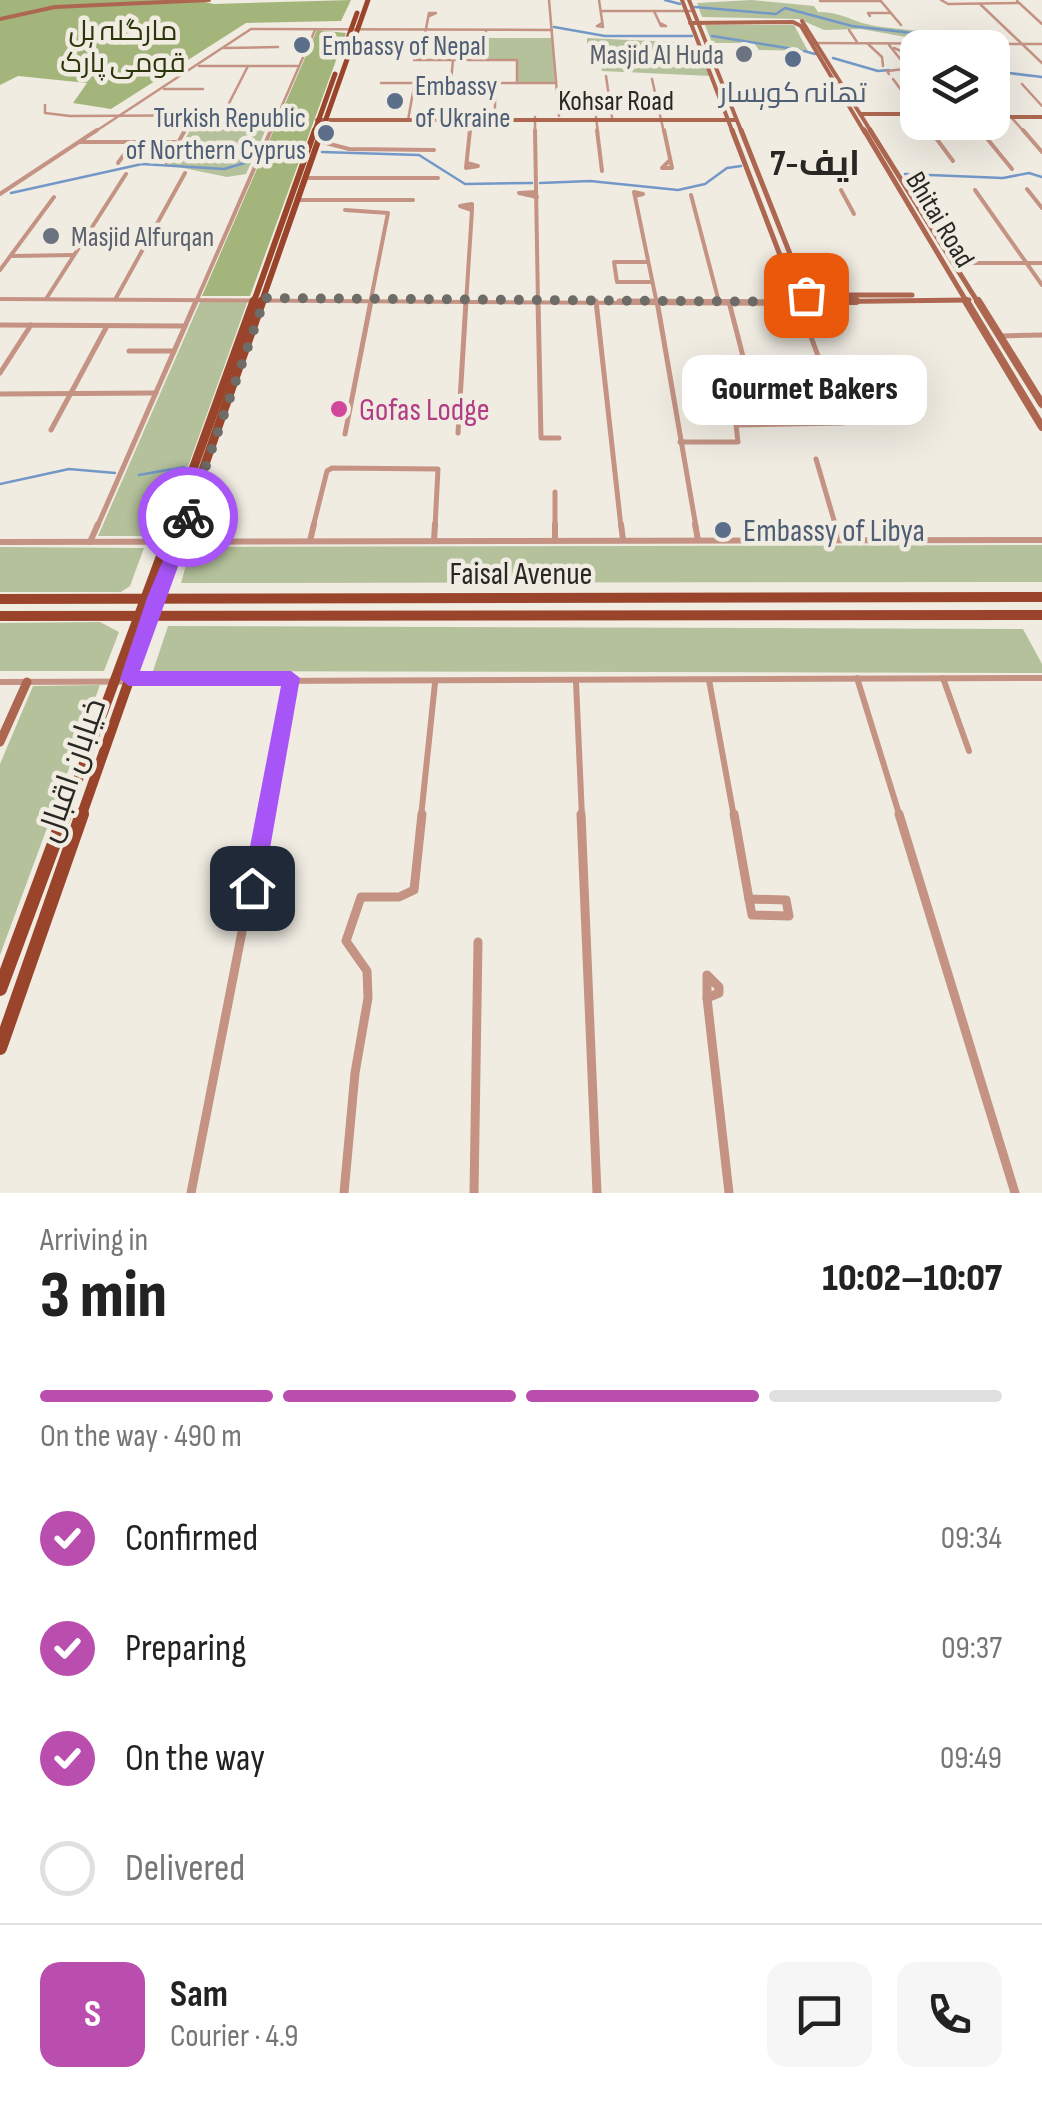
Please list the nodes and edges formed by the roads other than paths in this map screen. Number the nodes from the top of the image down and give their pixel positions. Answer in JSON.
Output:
{"nodes":[{"id":1,"x":209,"y":0,"type":"edge"},
{"id":2,"x":365,"y":0,"type":"edge"},
{"id":3,"x":549,"y":0,"type":"edge"},
{"id":4,"x":599,"y":0,"type":"edge"},
{"id":5,"x":686,"y":0,"type":"edge"},
{"id":6,"x":820,"y":0,"type":"edge"},
{"id":7,"x":880,"y":0,"type":"edge"},
{"id":8,"x":941,"y":0,"type":"edge"},
{"id":9,"x":1018,"y":2,"type":"edge"},
{"id":10,"x":980,"y":4,"type":"junction"},
{"id":11,"x":825,"y":8,"type":"dead end"},
{"id":12,"x":601,"y":10,"type":"junction"},
{"id":13,"x":654,"y":11,"type":"junction"},
{"id":14,"x":690,"y":11,"type":"junction"},
{"id":15,"x":891,"y":13,"type":"junction"},
{"id":16,"x":429,"y":16,"type":"dead end"},
{"id":17,"x":870,"y":16,"type":"dead end"},
{"id":18,"x":0,"y":19,"type":"edge"},
{"id":19,"x":1040,"y":20,"type":"edge"},
{"id":20,"x":694,"y":21,"type":"junction"},
{"id":21,"x":602,"y":23,"type":"dead end"},
{"id":22,"x":660,"y":24,"type":"dead end"},
{"id":23,"x":901,"y":25,"type":"dead end"},
{"id":24,"x":316,"y":30,"type":"junction"},
{"id":25,"x":354,"y":30,"type":"junction"},
{"id":26,"x":428,"y":30,"type":"junction"},
{"id":27,"x":486,"y":30,"type":"junction"},
{"id":28,"x":552,"y":30,"type":"junction"},
{"id":29,"x":849,"y":30,"type":"dead end"},
{"id":30,"x":816,"y":43,"type":"junction"},
{"id":31,"x":857,"y":43,"type":"junction"},
{"id":32,"x":868,"y":44,"type":"dead end"},
{"id":33,"x":1022,"y":44,"type":"junction"},
{"id":34,"x":1042,"y":44,"type":"edge"},
{"id":35,"x":278,"y":47,"type":"dead end"},
{"id":36,"x":224,"y":48,"type":"junction"},
{"id":37,"x":900,"y":50,"type":"edge"},
{"id":38,"x":900,"y":58,"type":"edge"},
{"id":39,"x":453,"y":60,"type":"junction"},
{"id":40,"x":483,"y":60,"type":"junction"},
{"id":41,"x":1042,"y":62,"type":"edge"},
{"id":42,"x":196,"y":66,"type":"junction"},
{"id":43,"x":248,"y":66,"type":"junction"},
{"id":44,"x":298,"y":66,"type":"junction"},
{"id":45,"x":883,"y":66,"type":"dead end"},
{"id":46,"x":900,"y":69,"type":"edge"},
{"id":47,"x":606,"y":76,"type":"dead end"},
{"id":48,"x":652,"y":80,"type":"dead end"},
{"id":49,"x":415,"y":82,"type":"junction"},
{"id":50,"x":450,"y":82,"type":"junction"},
{"id":51,"x":495,"y":82,"type":"junction"},
{"id":52,"x":519,"y":82,"type":"junction"},
{"id":53,"x":381,"y":83,"type":"dead end"},
{"id":54,"x":555,"y":83,"type":"junction"},
{"id":55,"x":1022,"y":84,"type":"dead end"},
{"id":56,"x":160,"y":89,"type":"junction"},
{"id":57,"x":900,"y":89,"type":"edge"},
{"id":58,"x":202,"y":90,"type":"dead end"},
{"id":59,"x":45,"y":106,"type":"dead end"},
{"id":60,"x":1042,"y":106,"type":"edge"},
{"id":61,"x":194,"y":115,"type":"junction"},
{"id":62,"x":223,"y":115,"type":"junction"},
{"id":63,"x":277,"y":115,"type":"junction"},
{"id":64,"x":900,"y":115,"type":"edge"},
{"id":65,"x":120,"y":116,"type":"junction"},
{"id":66,"x":495,"y":116,"type":"junction"},
{"id":67,"x":559,"y":116,"type":"junction"},
{"id":68,"x":860,"y":116,"type":"junction"},
{"id":69,"x":1010,"y":116,"type":"edge"},
{"id":70,"x":1042,"y":116,"type":"edge"},
{"id":71,"x":612,"y":117,"type":"junction"},
{"id":72,"x":1010,"y":117,"type":"edge"},
{"id":73,"x":322,"y":118,"type":"junction"},
{"id":74,"x":408,"y":118,"type":"junction"},
{"id":75,"x":471,"y":118,"type":"junction"},
{"id":76,"x":660,"y":118,"type":"junction"},
{"id":77,"x":732,"y":118,"type":"junction"},
{"id":78,"x":535,"y":119,"type":"junction"},
{"id":79,"x":596,"y":119,"type":"junction"},
{"id":80,"x":937,"y":140,"type":"edge"},
{"id":81,"x":988,"y":140,"type":"edge"},
{"id":82,"x":318,"y":141,"type":"junction"},
{"id":83,"x":80,"y":142,"type":"junction"},
{"id":84,"x":133,"y":142,"type":"junction"},
{"id":85,"x":179,"y":142,"type":"junction"},
{"id":86,"x":434,"y":150,"type":"dead end"},
{"id":87,"x":1042,"y":152,"type":"edge"},
{"id":88,"x":953,"y":161,"type":"dead end"},
{"id":89,"x":669,"y":162,"type":"dead end"},
{"id":90,"x":118,"y":163,"type":"dead end"},
{"id":91,"x":166,"y":163,"type":"dead end"},
{"id":92,"x":467,"y":163,"type":"dead end"},
{"id":93,"x":1012,"y":168,"type":"dead end"},
{"id":94,"x":602,"y":170,"type":"dead end"},
{"id":95,"x":186,"y":173,"type":"dead end"},
{"id":96,"x":126,"y":174,"type":"dead end"},
{"id":97,"x":305,"y":178,"type":"junction"},
{"id":98,"x":438,"y":178,"type":"dead end"},
{"id":99,"x":1027,"y":189,"type":"dead end"},
{"id":100,"x":842,"y":190,"type":"dead end"},
{"id":101,"x":900,"y":190,"type":"junction"},
{"id":102,"x":911,"y":190,"type":"junction"},
{"id":103,"x":975,"y":190,"type":"dead end"},
{"id":104,"x":0,"y":194,"type":"edge"},
{"id":105,"x":691,"y":195,"type":"dead end"},
{"id":106,"x":54,"y":196,"type":"dead end"},
{"id":107,"x":635,"y":196,"type":"dead end"},
{"id":108,"x":298,"y":200,"type":"junction"},
{"id":109,"x":413,"y":200,"type":"dead end"},
{"id":110,"x":1042,"y":208,"type":"edge"},
{"id":111,"x":345,"y":210,"type":"dead end"},
{"id":112,"x":472,"y":210,"type":"dead end"},
{"id":113,"x":854,"y":214,"type":"dead end"},
{"id":114,"x":74,"y":255,"type":"junction"},
{"id":115,"x":10,"y":256,"type":"junction"},
{"id":116,"x":646,"y":262,"type":"junction"},
{"id":117,"x":944,"y":263,"type":"junction"},
{"id":118,"x":954,"y":263,"type":"junction"},
{"id":119,"x":1027,"y":263,"type":"junction"},
{"id":120,"x":1042,"y":263,"type":"edge"},
{"id":121,"x":0,"y":270,"type":"edge"},
{"id":122,"x":650,"y":282,"type":"junction"},
{"id":123,"x":1042,"y":285,"type":"edge"},
{"id":124,"x":46,"y":298,"type":"junction"},
{"id":125,"x":116,"y":298,"type":"junction"},
{"id":126,"x":198,"y":298,"type":"junction"},
{"id":127,"x":260,"y":298,"type":"junction"},
{"id":128,"x":971,"y":298,"type":"junction"},
{"id":129,"x":0,"y":299,"type":"edge"},
{"id":130,"x":796,"y":299,"type":"junction"},
{"id":131,"x":808,"y":299,"type":"junction"},
{"id":132,"x":372,"y":300,"type":"junction"},
{"id":133,"x":466,"y":300,"type":"junction"},
{"id":134,"x":596,"y":301,"type":"junction"},
{"id":135,"x":654,"y":301,"type":"junction"},
{"id":136,"x":540,"y":302,"type":"junction"},
{"id":137,"x":720,"y":302,"type":"junction"},
{"id":138,"x":729,"y":302,"type":"junction"},
{"id":139,"x":0,"y":325,"type":"edge"},
{"id":140,"x":107,"y":325,"type":"junction"},
{"id":141,"x":31,"y":326,"type":"junction"},
{"id":142,"x":185,"y":326,"type":"junction"},
{"id":143,"x":1042,"y":335,"type":"edge"},
{"id":144,"x":1000,"y":336,"type":"junction"},
{"id":145,"x":130,"y":351,"type":"dead end"},
{"id":146,"x":174,"y":351,"type":"junction"},
{"id":147,"x":0,"y":373,"type":"edge"},
{"id":148,"x":824,"y":373,"type":"junction"},
{"id":149,"x":156,"y":393,"type":"junction"},
{"id":150,"x":0,"y":394,"type":"edge"},
{"id":151,"x":69,"y":394,"type":"junction"},
{"id":152,"x":1042,"y":404,"type":"edge"},
{"id":153,"x":1042,"y":427,"type":"edge"},
{"id":154,"x":51,"y":430,"type":"dead end"},
{"id":155,"x":458,"y":433,"type":"dead end"},
{"id":156,"x":345,"y":434,"type":"dead end"},
{"id":157,"x":559,"y":438,"type":"dead end"},
{"id":158,"x":680,"y":442,"type":"junction"},
{"id":159,"x":816,"y":459,"type":"dead end"},
{"id":160,"x":555,"y":492,"type":"dead end"},
{"id":161,"x":434,"y":540,"type":"junction"},
{"id":162,"x":624,"y":540,"type":"junction"},
{"id":163,"x":698,"y":540,"type":"junction"},
{"id":164,"x":840,"y":540,"type":"junction"},
{"id":165,"x":1042,"y":540,"type":"edge"},
{"id":166,"x":310,"y":541,"type":"junction"},
{"id":167,"x":555,"y":541,"type":"junction"},
{"id":168,"x":0,"y":542,"type":"edge"},
{"id":169,"x":90,"y":542,"type":"junction"},
{"id":170,"x":172,"y":542,"type":"junction"},
{"id":171,"x":154,"y":569,"type":"junction"},
{"id":172,"x":167,"y":570,"type":"junction"},
{"id":173,"x":1013,"y":597,"type":"junction"},
{"id":174,"x":1042,"y":597,"type":"edge"},
{"id":175,"x":108,"y":598,"type":"junction"},
{"id":176,"x":156,"y":598,"type":"junction"},
{"id":177,"x":204,"y":598,"type":"junction"},
{"id":178,"x":980,"y":598,"type":"junction"},
{"id":179,"x":0,"y":599,"type":"edge"},
{"id":180,"x":142,"y":599,"type":"junction"},
{"id":181,"x":149,"y":615,"type":"junction"},
{"id":182,"x":196,"y":615,"type":"junction"},
{"id":183,"x":0,"y":616,"type":"edge"},
{"id":184,"x":104,"y":616,"type":"junction"},
{"id":185,"x":136,"y":616,"type":"junction"},
{"id":186,"x":989,"y":616,"type":"junction"},
{"id":187,"x":1022,"y":616,"type":"junction"},
{"id":188,"x":1042,"y":616,"type":"edge"},
{"id":189,"x":127,"y":638,"type":"junction"},
{"id":190,"x":142,"y":640,"type":"junction"},
{"id":191,"x":291,"y":678,"type":"junction"},
{"id":192,"x":857,"y":678,"type":"junction"},
{"id":193,"x":943,"y":678,"type":"junction"},
{"id":194,"x":1042,"y":678,"type":"edge"},
{"id":195,"x":112,"y":679,"type":"junction"},
{"id":196,"x":129,"y":679,"type":"junction"},
{"id":197,"x":709,"y":680,"type":"junction"},
{"id":198,"x":0,"y":682,"type":"edge"},
{"id":199,"x":26,"y":682,"type":"junction"},
{"id":200,"x":576,"y":682,"type":"junction"},
{"id":201,"x":435,"y":683,"type":"junction"},
{"id":202,"x":0,"y":742,"type":"edge"},
{"id":203,"x":969,"y":751,"type":"dead end"},
{"id":204,"x":749,"y":898,"type":"junction"},
{"id":205,"x":478,"y":942,"type":"dead end"},
{"id":206,"x":0,"y":989,"type":"edge"},
{"id":207,"x":707,"y":998,"type":"dead end"},
{"id":208,"x":0,"y":1048,"type":"edge"},
{"id":209,"x":190,"y":1193,"type":"edge"},
{"id":210,"x":344,"y":1193,"type":"edge"},
{"id":211,"x":474,"y":1193,"type":"edge"},
{"id":212,"x":597,"y":1193,"type":"edge"},
{"id":213,"x":728,"y":1193,"type":"edge"},
{"id":214,"x":1015,"y":1193,"type":"edge"}],
"edges":[{"from":1,"to":18,"type":"street"},
{"from":2,"to":25,"type":"main road","name":"خیابان اقبال"},
{"from":3,"to":28,"type":"street"},
{"from":4,"to":12,"type":"street"},
{"from":5,"to":14,"type":"street"},
{"from":6,"to":7,"type":"street"},
{"from":6,"to":11,"type":"street"},
{"from":7,"to":15,"type":"street"},
{"from":8,"to":10,"type":"street"},
{"from":9,"to":10,"type":"street"},
{"from":9,"to":19,"type":"street"},
{"from":10,"to":33,"type":"street"},
{"from":12,"to":13,"type":"street"},
{"from":12,"to":21,"type":"street"},
{"from":13,"to":14,"type":"street"},
{"from":13,"to":22,"type":"street"},
{"from":14,"to":20,"type":"street"},
{"from":15,"to":17,"type":"street"},
{"from":15,"to":23,"type":"street"},
{"from":16,"to":26,"type":"street"},
{"from":20,"to":30,"type":"street","name":"Bhitai Road"},
{"from":20,"to":77,"type":"street"},
{"from":24,"to":25,"type":"street"},
{"from":24,"to":36,"type":"street"},
{"from":24,"to":44,"type":"street"},
{"from":25,"to":26,"type":"street"},
{"from":25,"to":73,"type":"main road","name":"خیابان اقبال"},
{"from":26,"to":27,"type":"street"},
{"from":26,"to":39,"type":"street"},
{"from":27,"to":28,"type":"street"},
{"from":27,"to":40,"type":"street"},
{"from":28,"to":54,"type":"street"},
{"from":29,"to":31,"type":"street"},
{"from":30,"to":31,"type":"street"},
{"from":30,"to":68,"type":"street","name":"Bhitai Road"},
{"from":31,"to":33,"type":"street"},
{"from":32,"to":45,"type":"street"},
{"from":33,"to":34,"type":"street"},
{"from":33,"to":41,"type":"street"},
{"from":35,"to":36,"type":"street"},
{"from":36,"to":42,"type":"street"},
{"from":37,"to":38,"type":"street"},
{"from":39,"to":40,"type":"street"},
{"from":39,"to":50,"type":"street"},
{"from":40,"to":52,"type":"street"},
{"from":42,"to":43,"type":"street"},
{"from":42,"to":56,"type":"street"},
{"from":43,"to":44,"type":"street"},
{"from":43,"to":62,"type":"street"},
{"from":44,"to":63,"type":"street"},
{"from":46,"to":57,"type":"street"},
{"from":47,"to":71,"type":"street"},
{"from":48,"to":76,"type":"street"},
{"from":49,"to":50,"type":"street"},
{"from":49,"to":53,"type":"street"},
{"from":49,"to":74,"type":"street"},
{"from":50,"to":51,"type":"street"},
{"from":51,"to":52,"type":"street"},
{"from":51,"to":66,"type":"street"},
{"from":52,"to":54,"type":"street"},
{"from":54,"to":67,"type":"street"},
{"from":55,"to":60,"type":"street"},
{"from":56,"to":58,"type":"street"},
{"from":56,"to":65,"type":"street"},
{"from":59,"to":65,"type":"street"},
{"from":61,"to":62,"type":"street"},
{"from":61,"to":65,"type":"street"},
{"from":61,"to":85,"type":"street"},
{"from":62,"to":63,"type":"street"},
{"from":63,"to":126,"type":"street"},
{"from":64,"to":68,"type":"street"},
{"from":65,"to":83,"type":"street"},
{"from":66,"to":75,"type":"street","name":"Kohsar Road"},
{"from":66,"to":78,"type":"street","name":"Kohsar Road"},
{"from":67,"to":78,"type":"street","name":"Kohsar Road"},
{"from":67,"to":79,"type":"street","name":"Kohsar Road"},
{"from":68,"to":101,"type":"street","name":"Bhitai Road"},
{"from":68,"to":102,"type":"street","name":"Bhitai Road"},
{"from":69,"to":70,"type":"street"},
{"from":71,"to":76,"type":"street","name":"Kohsar Road"},
{"from":71,"to":79,"type":"street","name":"Kohsar Road"},
{"from":72,"to":87,"type":"street"},
{"from":73,"to":74,"type":"street","name":"Kohsar Road"},
{"from":73,"to":82,"type":"main road","name":"خیابان اقبال"},
{"from":73,"to":127,"type":"main road","name":"خیابان اقبال"},
{"from":74,"to":75,"type":"street","name":"Kohsar Road"},
{"from":75,"to":78,"type":"street","name":"Kohsar Road"},
{"from":75,"to":92,"type":"street"},
{"from":76,"to":77,"type":"street","name":"Kohsar Road"},
{"from":76,"to":79,"type":"street","name":"Kohsar Road"},
{"from":76,"to":89,"type":"street"},
{"from":77,"to":130,"type":"street"},
{"from":77,"to":131,"type":"street"},
{"from":78,"to":79,"type":"street","name":"Kohsar Road"},
{"from":78,"to":136,"type":"street"},
{"from":79,"to":94,"type":"street"},
{"from":80,"to":88,"type":"street"},
{"from":81,"to":93,"type":"street"},
{"from":82,"to":86,"type":"street"},
{"from":82,"to":97,"type":"main road","name":"خیابان اقبال"},
{"from":83,"to":84,"type":"street"},
{"from":83,"to":104,"type":"street"},
{"from":84,"to":85,"type":"street"},
{"from":84,"to":90,"type":"street"},
{"from":85,"to":91,"type":"street"},
{"from":95,"to":125,"type":"street"},
{"from":96,"to":114,"type":"street"},
{"from":97,"to":98,"type":"street"},
{"from":97,"to":108,"type":"main road","name":"خیابان اقبال"},
{"from":99,"to":110,"type":"street"},
{"from":100,"to":113,"type":"street"},
{"from":101,"to":102,"type":"street"},
{"from":101,"to":117,"type":"street","name":"Bhitai Road"},
{"from":102,"to":118,"type":"street","name":"Bhitai Road"},
{"from":103,"to":119,"type":"street"},
{"from":105,"to":137,"type":"street"},
{"from":106,"to":115,"type":"street"},
{"from":107,"to":116,"type":"street"},
{"from":108,"to":109,"type":"street"},
{"from":108,"to":127,"type":"main road","name":"خیابان اقبال"},
{"from":111,"to":132,"type":"street"},
{"from":112,"to":133,"type":"street"},
{"from":114,"to":115,"type":"street"},
{"from":114,"to":124,"type":"street"},
{"from":115,"to":121,"type":"street"},
{"from":116,"to":122,"type":"street"},
{"from":116,"to":122,"type":"street"},
{"from":117,"to":118,"type":"street"},
{"from":117,"to":128,"type":"street","name":"Bhitai Road"},
{"from":118,"to":119,"type":"street"},
{"from":118,"to":128,"type":"street","name":"Bhitai Road"},
{"from":119,"to":120,"type":"street"},
{"from":119,"to":123,"type":"street"},
{"from":122,"to":135,"type":"street"},
{"from":124,"to":125,"type":"street"},
{"from":124,"to":129,"type":"street"},
{"from":125,"to":126,"type":"street"},
{"from":126,"to":127,"type":"street"},
{"from":126,"to":142,"type":"street"},
{"from":127,"to":132,"type":"street"},
{"from":127,"to":170,"type":"main road","name":"خیابان اقبال"},
{"from":128,"to":131,"type":"street"},
{"from":128,"to":144,"type":"street","name":"Bhitai Road"},
{"from":128,"to":153,"type":"street","name":"Bhitai Road"},
{"from":130,"to":131,"type":"street"},
{"from":130,"to":138,"type":"street"},
{"from":130,"to":148,"type":"street"},
{"from":132,"to":133,"type":"street"},
{"from":132,"to":156,"type":"street"},
{"from":133,"to":136,"type":"street"},
{"from":133,"to":155,"type":"street"},
{"from":134,"to":135,"type":"street"},
{"from":134,"to":136,"type":"street"},
{"from":134,"to":162,"type":"street"},
{"from":135,"to":137,"type":"street"},
{"from":135,"to":158,"type":"street"},
{"from":136,"to":157,"type":"street"},
{"from":137,"to":138,"type":"street"},
{"from":138,"to":148,"type":"street"},
{"from":139,"to":141,"type":"street"},
{"from":140,"to":141,"type":"street"},
{"from":140,"to":142,"type":"street"},
{"from":140,"to":151,"type":"street"},
{"from":141,"to":147,"type":"street"},
{"from":142,"to":146,"type":"street"},
{"from":143,"to":144,"type":"street"},
{"from":144,"to":152,"type":"street","name":"Bhitai Road"},
{"from":145,"to":146,"type":"street"},
{"from":146,"to":149,"type":"street"},
{"from":148,"to":158,"type":"street"},
{"from":149,"to":151,"type":"street"},
{"from":149,"to":169,"type":"street"},
{"from":150,"to":151,"type":"street"},
{"from":151,"to":154,"type":"street"},
{"from":158,"to":163,"type":"street"},
{"from":159,"to":164,"type":"street"},
{"from":160,"to":167,"type":"street"},
{"from":161,"to":166,"type":"street"},
{"from":161,"to":166,"type":"street"},
{"from":161,"to":167,"type":"street"},
{"from":162,"to":163,"type":"street"},
{"from":162,"to":167,"type":"street"},
{"from":163,"to":164,"type":"street"},
{"from":164,"to":165,"type":"street"},
{"from":166,"to":170,"type":"street"},
{"from":168,"to":169,"type":"street"},
{"from":169,"to":170,"type":"street"},
{"from":170,"to":171,"type":"main road","name":"خیابان اقبال"},
{"from":170,"to":172,"type":"main road","name":"خیابان اقبال"},
{"from":171,"to":175,"type":"main road"},
{"from":171,"to":180,"type":"main road","name":"خیابان اقبال"},
{"from":172,"to":176,"type":"main road","name":"خیابان اقبال"},
{"from":172,"to":177,"type":"main road"},
{"from":173,"to":174,"type":"main road","name":"Faisal Avenue"},
{"from":173,"to":178,"type":"main road","name":"Faisal Avenue"},
{"from":173,"to":187,"type":"main road"},
{"from":175,"to":179,"type":"main road","name":"Faisal Avenue"},
{"from":175,"to":180,"type":"main road","name":"Faisal Avenue"},
{"from":176,"to":177,"type":"main road","name":"Faisal Avenue"},
{"from":176,"to":180,"type":"main road","name":"Faisal Avenue"},
{"from":176,"to":181,"type":"main road","name":"خیابان اقبال"},
{"from":177,"to":178,"type":"main road","name":"Faisal Avenue"},
{"from":178,"to":186,"type":"main road"},
{"from":180,"to":185,"type":"main road","name":"خیابان اقبال"},
{"from":181,"to":182,"type":"main road","name":"Faisal Avenue"},
{"from":181,"to":185,"type":"main road","name":"Faisal Avenue"},
{"from":181,"to":190,"type":"main road","name":"خیابان اقبال"},
{"from":182,"to":186,"type":"main road","name":"Faisal Avenue"},
{"from":182,"to":190,"type":"main road"},
{"from":183,"to":184,"type":"main road","name":"Faisal Avenue"},
{"from":184,"to":185,"type":"main road","name":"Faisal Avenue"},
{"from":184,"to":189,"type":"main road"},
{"from":185,"to":189,"type":"main road","name":"خیابان اقبال"},
{"from":186,"to":187,"type":"main road","name":"Faisal Avenue"},
{"from":187,"to":188,"type":"main road","name":"Faisal Avenue"},
{"from":189,"to":195,"type":"main road","name":"خیابان اقبال"},
{"from":190,"to":196,"type":"main road","name":"خیابان اقبال"},
{"from":191,"to":196,"type":"street"},
{"from":191,"to":201,"type":"street"},
{"from":191,"to":209,"type":"street"},
{"from":192,"to":193,"type":"street"},
{"from":192,"to":197,"type":"street"},
{"from":192,"to":214,"type":"street"},
{"from":193,"to":194,"type":"street"},
{"from":193,"to":203,"type":"street"},
{"from":195,"to":196,"type":"street"},
{"from":195,"to":199,"type":"street"},
{"from":195,"to":206,"type":"main road","name":"خیابان اقبال"},
{"from":196,"to":208,"type":"main road","name":"خیابان اقبال"},
{"from":197,"to":200,"type":"street"},
{"from":197,"to":204,"type":"street"},
{"from":198,"to":199,"type":"street"},
{"from":199,"to":202,"type":"street"},
{"from":200,"to":201,"type":"street"},
{"from":200,"to":212,"type":"street"},
{"from":201,"to":210,"type":"street"},
{"from":204,"to":204,"type":"street"},
{"from":205,"to":211,"type":"street"},
{"from":207,"to":213,"type":"street"}]}
